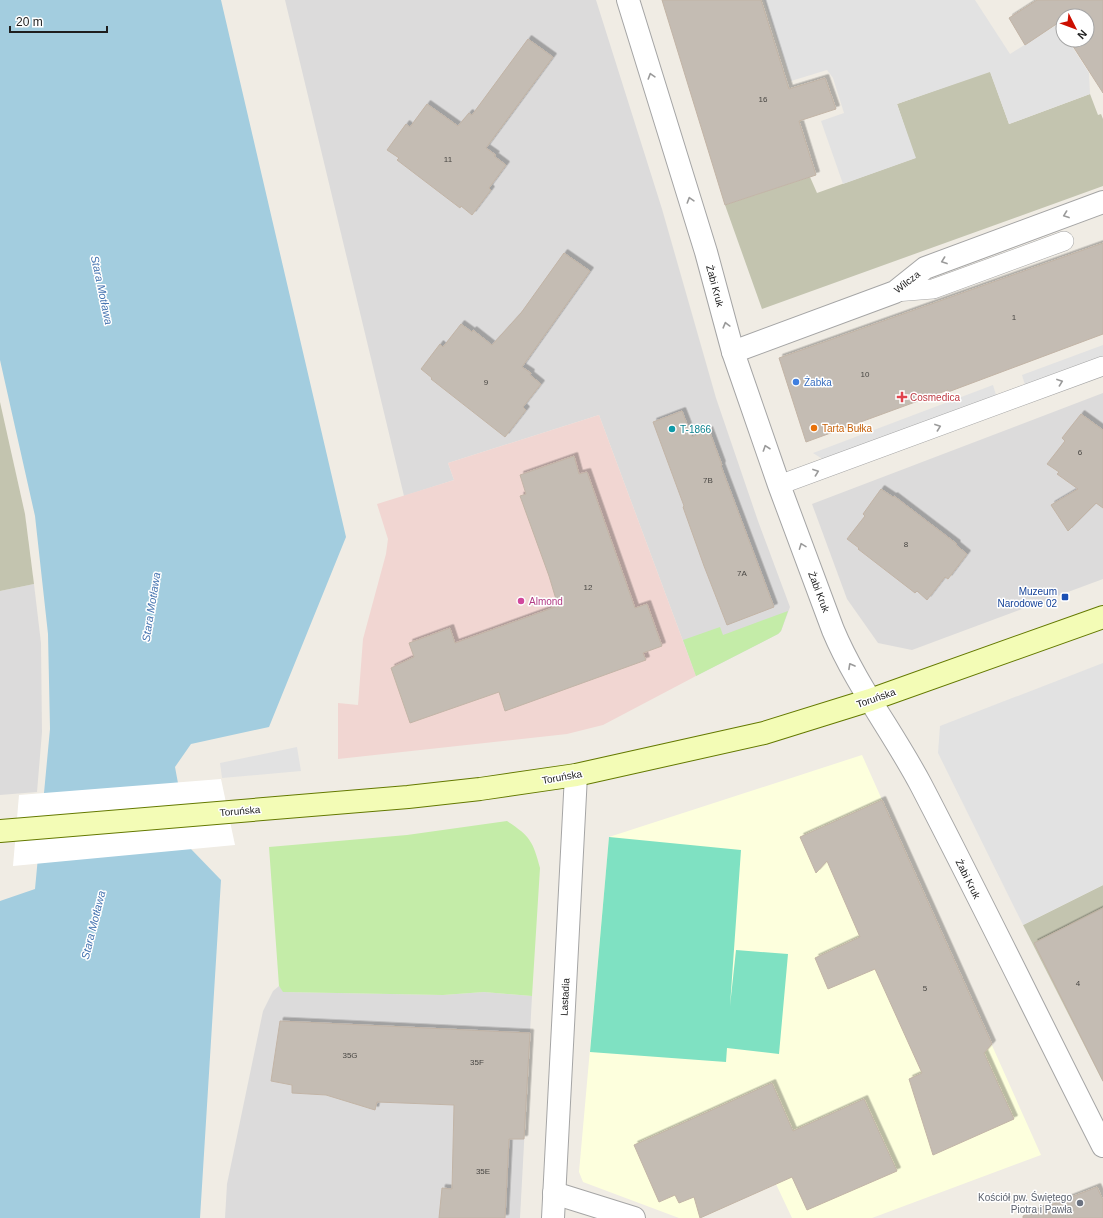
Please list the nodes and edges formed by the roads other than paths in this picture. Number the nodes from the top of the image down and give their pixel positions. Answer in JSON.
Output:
{"nodes":[{"id":1,"x":628,"y":0,"type":"edge"},
{"id":2,"x":1103,"y":202,"type":"edge"},
{"id":3,"x":1064,"y":241,"type":"dead end"},
{"id":4,"x":895,"y":292,"type":"junction"},
{"id":5,"x":733,"y":352,"type":"junction"},
{"id":6,"x":1103,"y":366,"type":"edge"},
{"id":7,"x":779,"y":485,"type":"junction"},
{"id":8,"x":1103,"y":617,"type":"edge"},
{"id":9,"x":870,"y":700,"type":"junction"},
{"id":10,"x":576,"y":775,"type":"junction"},
{"id":11,"x":8,"y":830,"type":"edge"},
{"id":12,"x":1103,"y":1146,"type":"edge"},
{"id":13,"x":554,"y":1193,"type":"junction"},
{"id":14,"x":553,"y":1218,"type":"edge"},
{"id":15,"x":634,"y":1218,"type":"edge"}],
"edges":[{"from":5,"to":1,"type":"street","name":"Żabi Kruk","one_way":true},
{"from":2,"to":4,"type":"street","name":"Wilcza","one_way":true},
{"from":3,"to":4,"type":"lane"},
{"from":4,"to":5,"type":"street","name":"Wilcza"},
{"from":7,"to":5,"type":"street","name":"Żabi Kruk","one_way":true},
{"from":7,"to":6,"type":"lane","one_way":true},
{"from":9,"to":7,"type":"street","name":"Żabi Kruk","one_way":true},
{"from":8,"to":9,"type":"street","name":"Toruńska"},
{"from":9,"to":10,"type":"street","name":"Toruńska"},
{"from":9,"to":12,"type":"street","name":"Żabi Kruk"},
{"from":10,"to":11,"type":"street","name":"Toruńska"},
{"from":10,"to":13,"type":"street","name":"Lastadia"},
{"from":13,"to":14,"type":"street","name":"Lastadia"},
{"from":13,"to":15,"type":"street"}]}
